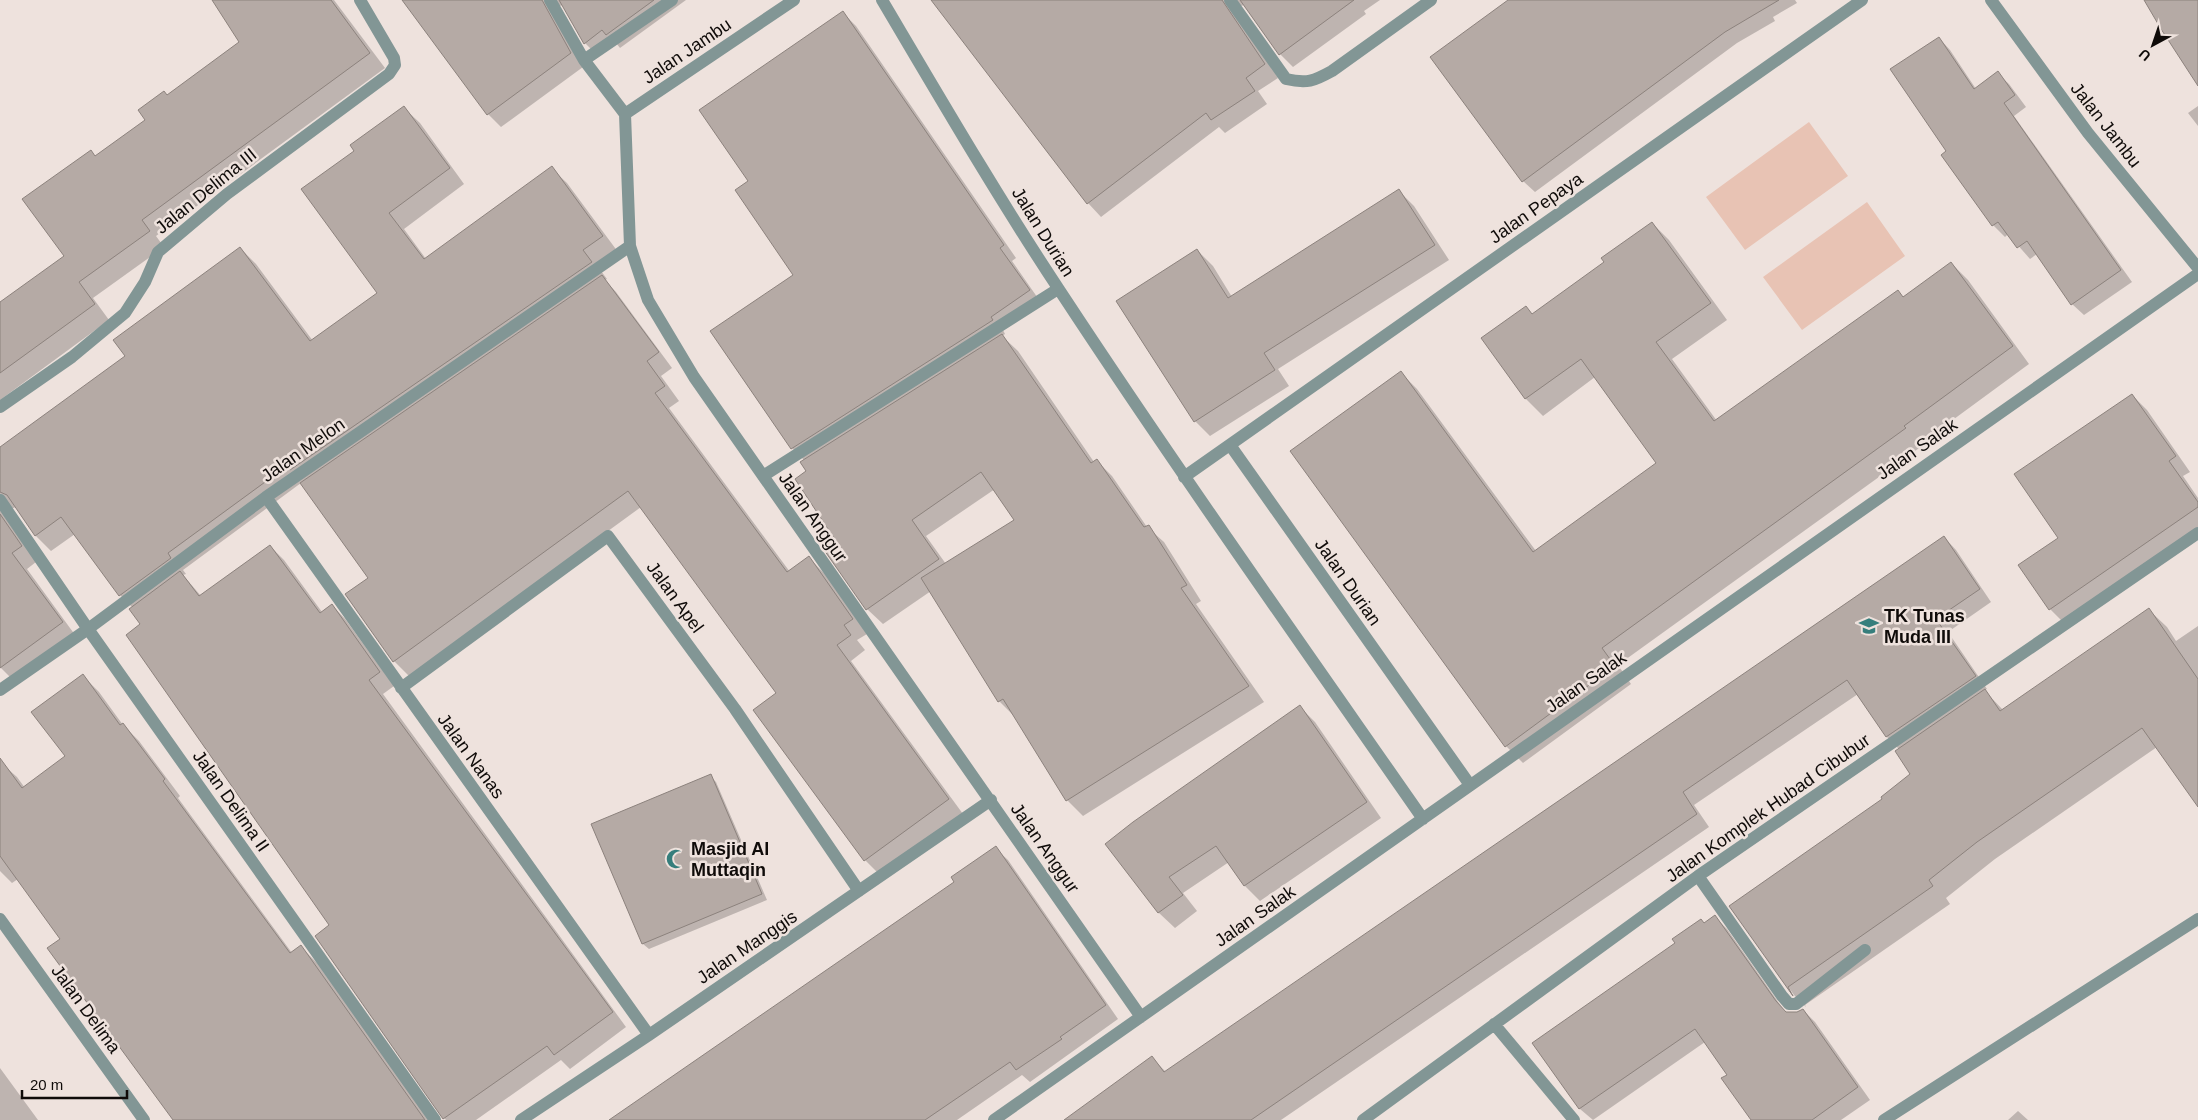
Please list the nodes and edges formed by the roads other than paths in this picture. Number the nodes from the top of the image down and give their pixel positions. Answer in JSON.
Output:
{"nodes":[{"id":1,"x":360,"y":0,"type":"edge"},
{"id":2,"x":550,"y":0,"type":"edge"},
{"id":3,"x":672,"y":0,"type":"edge"},
{"id":4,"x":794,"y":0,"type":"edge"},
{"id":5,"x":882,"y":0,"type":"edge"},
{"id":6,"x":1230,"y":0,"type":"edge"},
{"id":7,"x":1430,"y":0,"type":"edge"},
{"id":8,"x":1862,"y":0,"type":"edge"},
{"id":9,"x":1991,"y":0,"type":"edge"},
{"id":10,"x":584,"y":60,"type":"junction"},
{"id":11,"x":624,"y":114,"type":"junction"},
{"id":12,"x":630,"y":246,"type":"junction"},
{"id":13,"x":2198,"y":268,"type":"edge"},
{"id":14,"x":2198,"y":274,"type":"edge"},
{"id":15,"x":1058,"y":289,"type":"junction"},
{"id":16,"x":0,"y":407,"type":"edge"},
{"id":17,"x":1230,"y":445,"type":"junction"},
{"id":18,"x":763,"y":476,"type":"junction"},
{"id":19,"x":1184,"y":477,"type":"junction"},
{"id":20,"x":266,"y":497,"type":"junction"},
{"id":21,"x":0,"y":500,"type":"edge"},
{"id":22,"x":2198,"y":533,"type":"edge"},
{"id":23,"x":88,"y":629,"type":"junction"},
{"id":24,"x":401,"y":688,"type":"junction"},
{"id":25,"x":0,"y":690,"type":"edge"},
{"id":26,"x":1470,"y":785,"type":"junction"},
{"id":27,"x":991,"y":800,"type":"junction"},
{"id":28,"x":1423,"y":819,"type":"junction"},
{"id":29,"x":1698,"y":876,"type":"junction"},
{"id":30,"x":859,"y":892,"type":"junction"},
{"id":31,"x":0,"y":919,"type":"edge"},
{"id":32,"x":2198,"y":919,"type":"edge"},
{"id":33,"x":1865,"y":950,"type":"dead end"},
{"id":34,"x":1141,"y":1017,"type":"junction"},
{"id":35,"x":1494,"y":1024,"type":"junction"},
{"id":36,"x":649,"y":1035,"type":"junction"},
{"id":37,"x":144,"y":1120,"type":"edge"},
{"id":38,"x":435,"y":1120,"type":"edge"},
{"id":39,"x":521,"y":1120,"type":"edge"},
{"id":40,"x":994,"y":1120,"type":"edge"},
{"id":41,"x":1363,"y":1120,"type":"edge"},
{"id":42,"x":1574,"y":1120,"type":"edge"},
{"id":43,"x":1884,"y":1120,"type":"edge"}],
"edges":[{"from":1,"to":16,"type":"street","name":"Jalan Delima III"},
{"from":2,"to":10,"type":"street"},
{"from":3,"to":10,"type":"street"},
{"from":4,"to":11,"type":"street","name":"Jalan Jambu"},
{"from":5,"to":15,"type":"street","name":"Jalan Durian"},
{"from":6,"to":7,"type":"street"},
{"from":8,"to":17,"type":"street","name":"Jalan Pepaya"},
{"from":9,"to":13,"type":"street","name":"Jalan Jambu"},
{"from":10,"to":11,"type":"street"},
{"from":11,"to":12,"type":"street","name":"Jalan Anggur"},
{"from":12,"to":18,"type":"street","name":"Jalan Anggur"},
{"from":12,"to":20,"type":"street","name":"Jalan Melon"},
{"from":14,"to":26,"type":"street","name":"Jalan Salak"},
{"from":15,"to":18,"type":"street"},
{"from":15,"to":19,"type":"street","name":"Jalan Durian"},
{"from":17,"to":19,"type":"street"},
{"from":17,"to":26,"type":"street","name":"Jalan Durian"},
{"from":18,"to":27,"type":"street","name":"Jalan Anggur"},
{"from":19,"to":28,"type":"street","name":"Jalan Durian"},
{"from":20,"to":23,"type":"street","name":"Jalan Melon"},
{"from":20,"to":24,"type":"street","name":"Jalan Nanas"},
{"from":21,"to":23,"type":"street","name":"Jalan Delima II"},
{"from":22,"to":29,"type":"street","name":"Jalan Komplek Hubad Cibubur"},
{"from":23,"to":25,"type":"street","name":"Jalan Melon"},
{"from":23,"to":38,"type":"street","name":"Jalan Delima II"},
{"from":24,"to":30,"type":"street","name":"Jalan Apel"},
{"from":24,"to":36,"type":"street","name":"Jalan Nanas"},
{"from":26,"to":28,"type":"street","name":"Jalan Salak"},
{"from":27,"to":30,"type":"street","name":"Jalan Manggis"},
{"from":27,"to":34,"type":"street","name":"Jalan Anggur"},
{"from":28,"to":34,"type":"street","name":"Jalan Salak"},
{"from":29,"to":33,"type":"street"},
{"from":29,"to":35,"type":"street","name":"Jalan Komplek Hubad Cibubur"},
{"from":30,"to":36,"type":"street","name":"Jalan Manggis"},
{"from":31,"to":37,"type":"street","name":"Jalan Delima"},
{"from":32,"to":43,"type":"street"},
{"from":34,"to":40,"type":"street","name":"Jalan Salak"},
{"from":35,"to":41,"type":"street","name":"Jalan Komplek Hubad Cibubur"},
{"from":35,"to":42,"type":"street"},
{"from":36,"to":39,"type":"street","name":"Jalan Manggis"}]}
